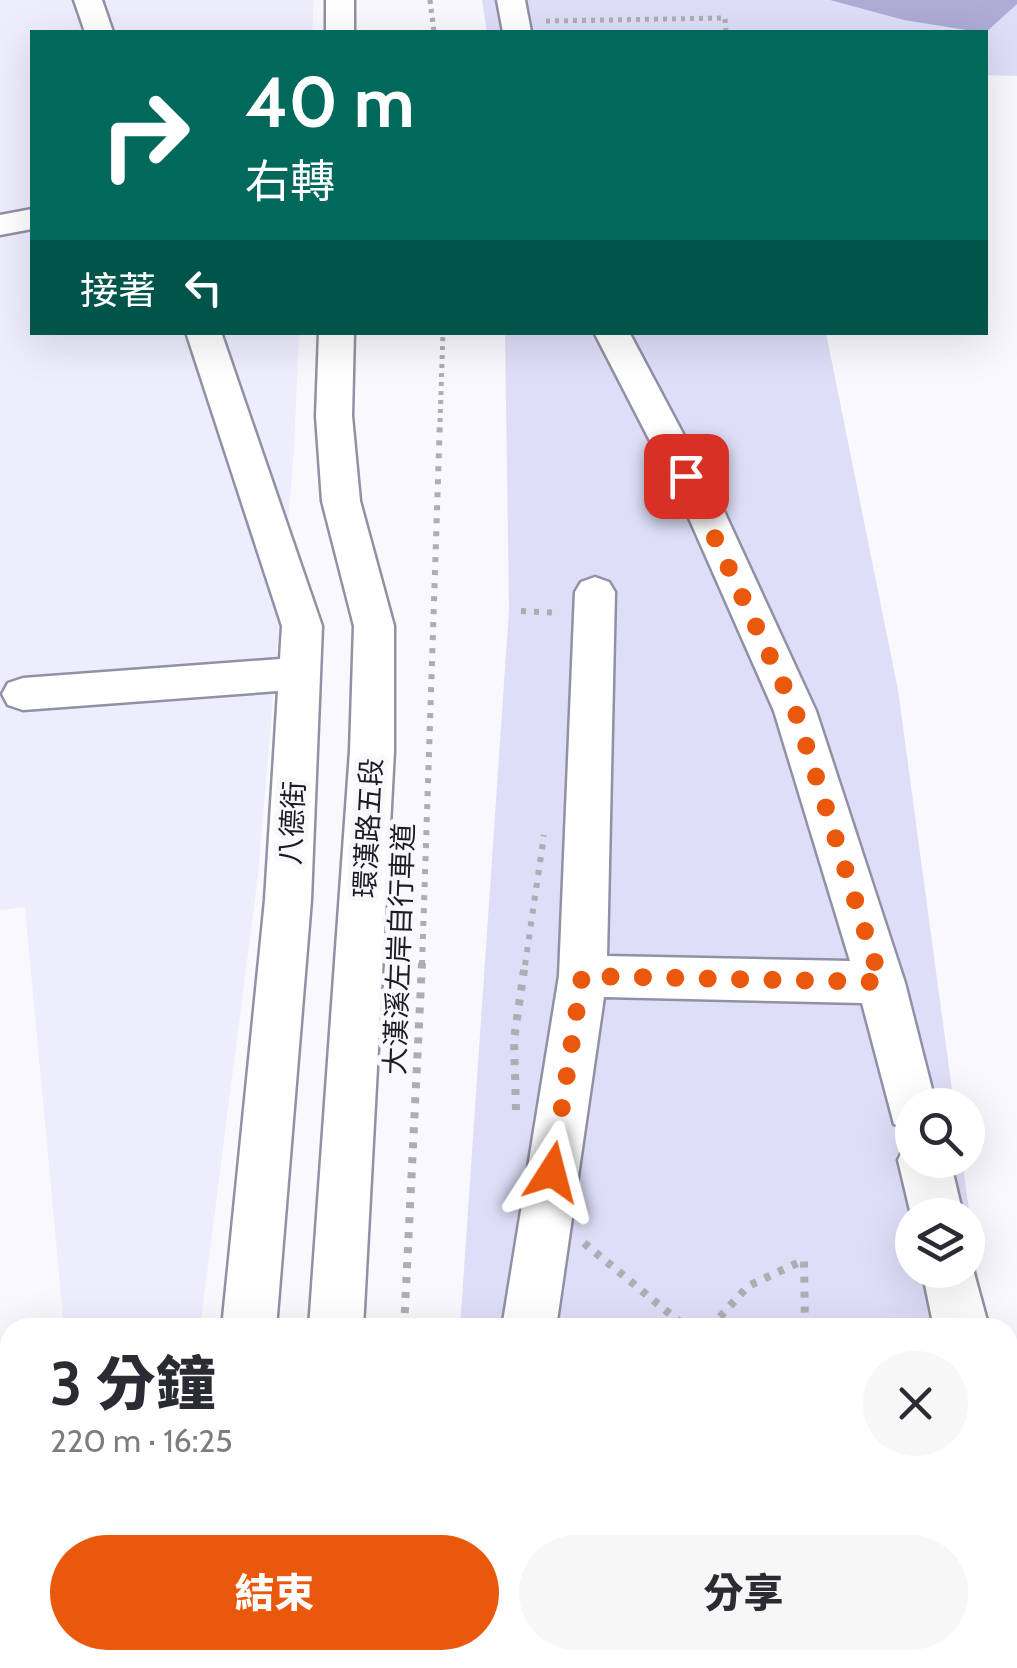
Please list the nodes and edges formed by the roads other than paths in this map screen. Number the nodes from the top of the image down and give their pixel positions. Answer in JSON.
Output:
{"nodes":[{"id":1,"x":88,"y":0,"type":"edge"},
{"id":2,"x":340,"y":0,"type":"edge"},
{"id":3,"x":511,"y":0,"type":"edge"},
{"id":4,"x":528,"y":27,"type":"edge"},
{"id":5,"x":98,"y":30,"type":"edge"},
{"id":6,"x":340,"y":30,"type":"edge"},
{"id":7,"x":30,"y":220,"type":"edge"},
{"id":8,"x":0,"y":226,"type":"edge"},
{"id":9,"x":203,"y":335,"type":"edge"},
{"id":10,"x":337,"y":335,"type":"edge"},
{"id":11,"x":613,"y":335,"type":"edge"},
{"id":12,"x":596,"y":592,"type":"dead end"},
{"id":13,"x":300,"y":674,"type":"junction"},
{"id":14,"x":23,"y":694,"type":"dead end"},
{"id":15,"x":582,"y":976,"type":"junction"},
{"id":16,"x":881,"y":982,"type":"junction"},
{"id":17,"x":907,"y":1088,"type":"edge"},
{"id":18,"x":953,"y":1288,"type":"edge"},
{"id":19,"x":251,"y":1318,"type":"edge"},
{"id":20,"x":337,"y":1318,"type":"edge"},
{"id":21,"x":530,"y":1318,"type":"edge"},
{"id":22,"x":960,"y":1318,"type":"edge"}],
"edges":[{"from":1,"to":5,"type":"street"},
{"from":2,"to":6,"type":"street"},
{"from":3,"to":4,"type":"street"},
{"from":7,"to":8,"type":"street"},
{"from":9,"to":13,"type":"street","name":"八德街"},
{"from":10,"to":20,"type":"street","name":"環漢路五段"},
{"from":11,"to":16,"type":"street"},
{"from":12,"to":15,"type":"street"},
{"from":13,"to":14,"type":"street"},
{"from":13,"to":19,"type":"street","name":"八德街"},
{"from":15,"to":16,"type":"street"},
{"from":15,"to":21,"type":"street"},
{"from":16,"to":17,"type":"street"},
{"from":18,"to":22,"type":"street"}]}
